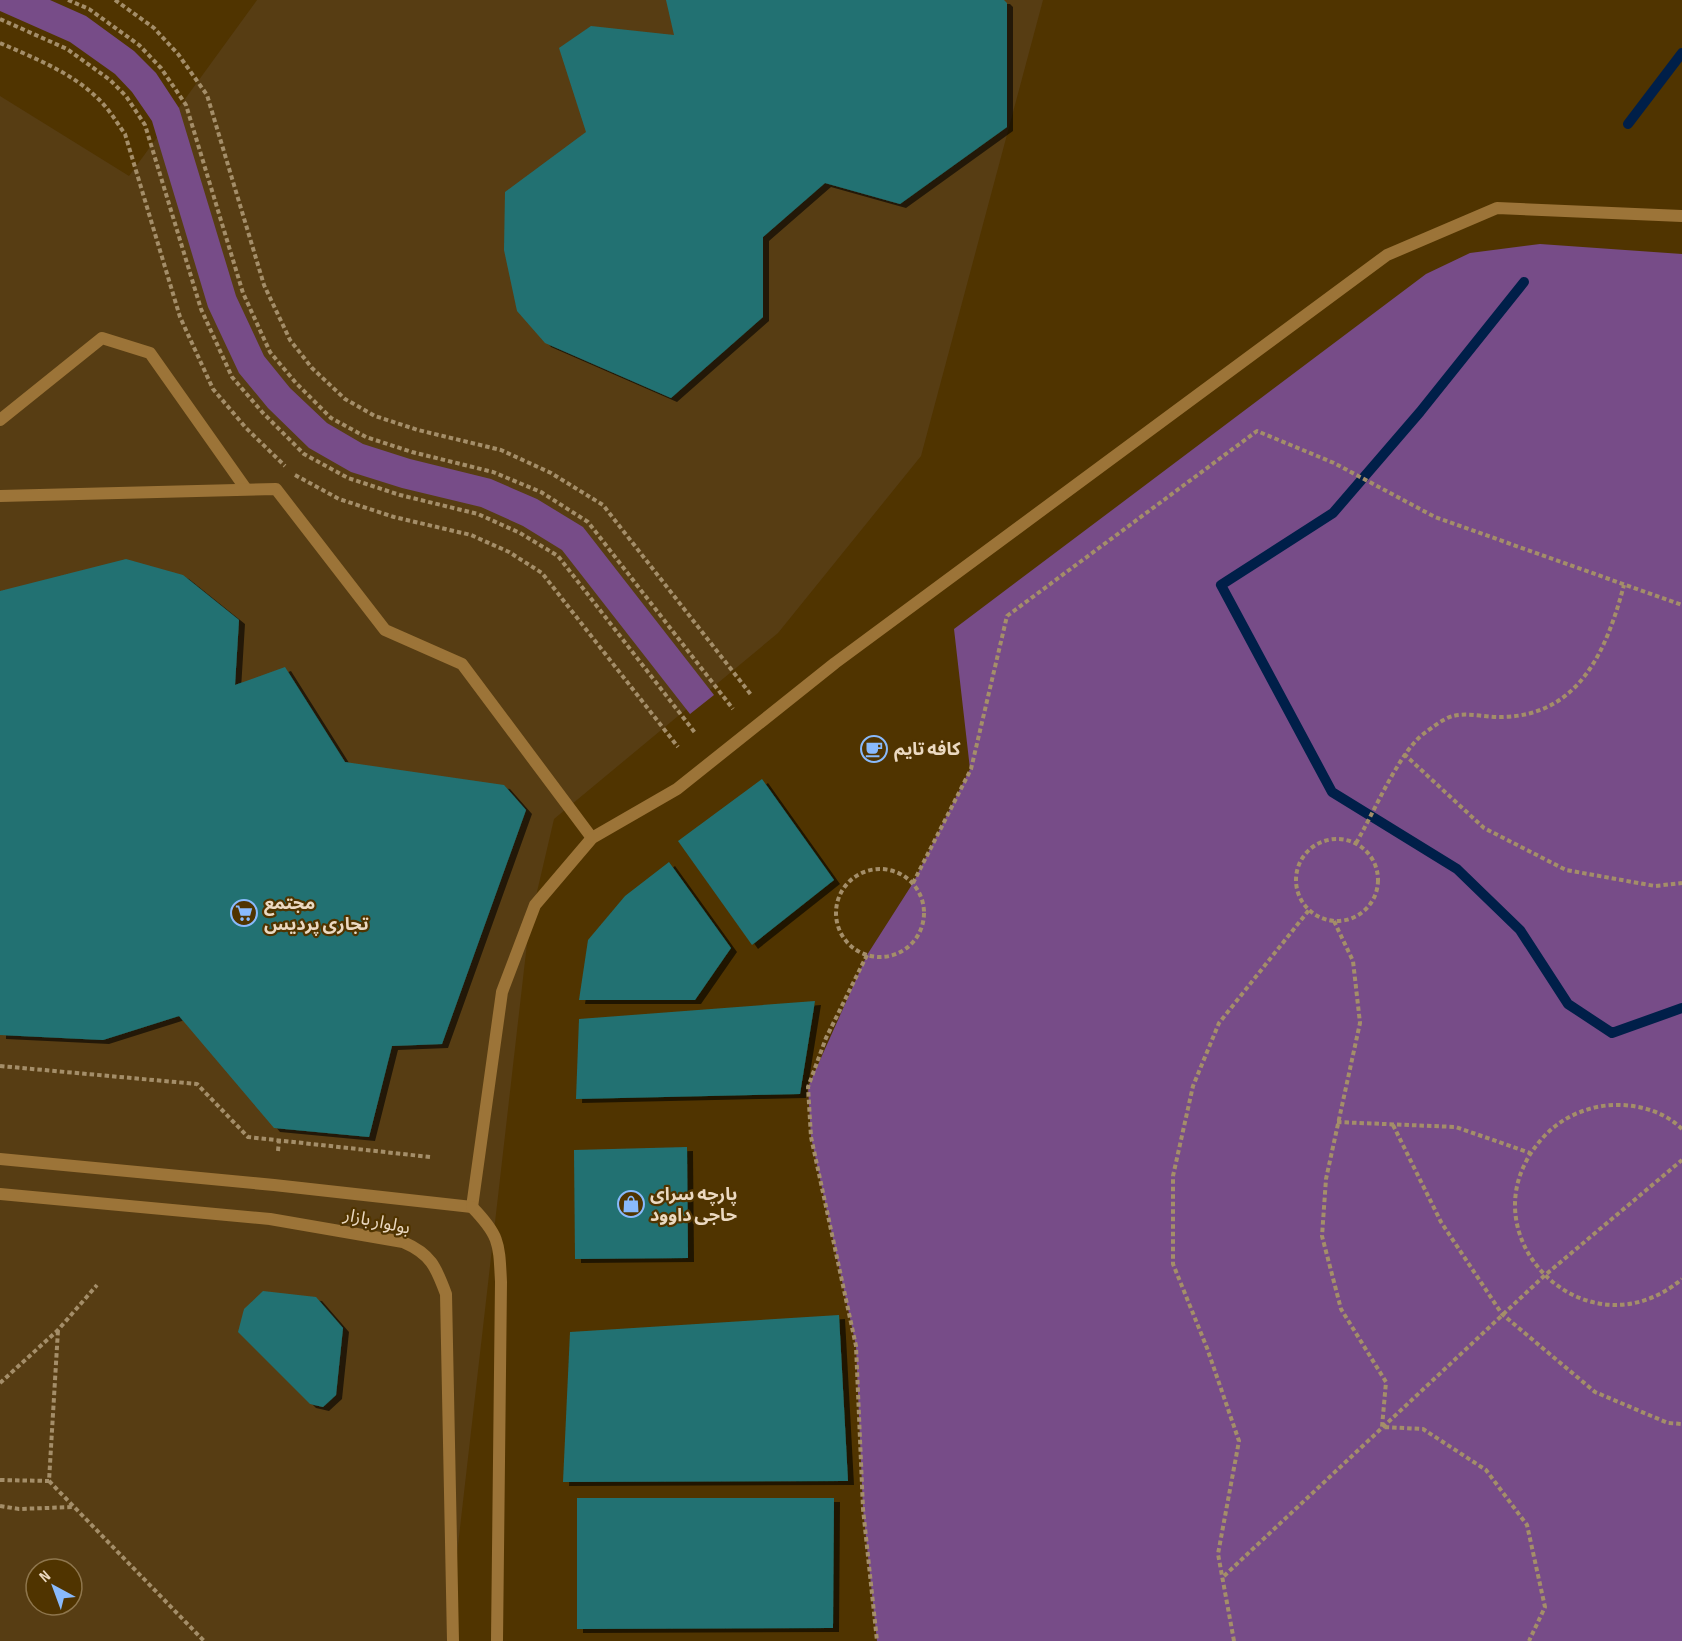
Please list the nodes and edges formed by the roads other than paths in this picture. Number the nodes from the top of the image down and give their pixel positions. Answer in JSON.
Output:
{"nodes":[{"id":1,"x":1682,"y":216,"type":"edge"},
{"id":2,"x":0,"y":420,"type":"edge"},
{"id":3,"x":246,"y":489,"type":"junction"},
{"id":4,"x":0,"y":496,"type":"edge"},
{"id":5,"x":592,"y":838,"type":"junction"},
{"id":6,"x":0,"y":1159,"type":"edge"},
{"id":7,"x":0,"y":1194,"type":"edge"},
{"id":8,"x":472,"y":1207,"type":"junction"},
{"id":9,"x":453,"y":1641,"type":"edge"},
{"id":10,"x":497,"y":1641,"type":"edge"}],
"edges":[{"from":1,"to":5,"type":"street"},
{"from":2,"to":3,"type":"street"},
{"from":3,"to":4,"type":"street"},
{"from":3,"to":5,"type":"street"},
{"from":5,"to":8,"type":"street"},
{"from":6,"to":8,"type":"street","name":"بولوار بازار"},
{"from":7,"to":9,"type":"street","name":"بولوار بازار"},
{"from":8,"to":10,"type":"street"}]}
